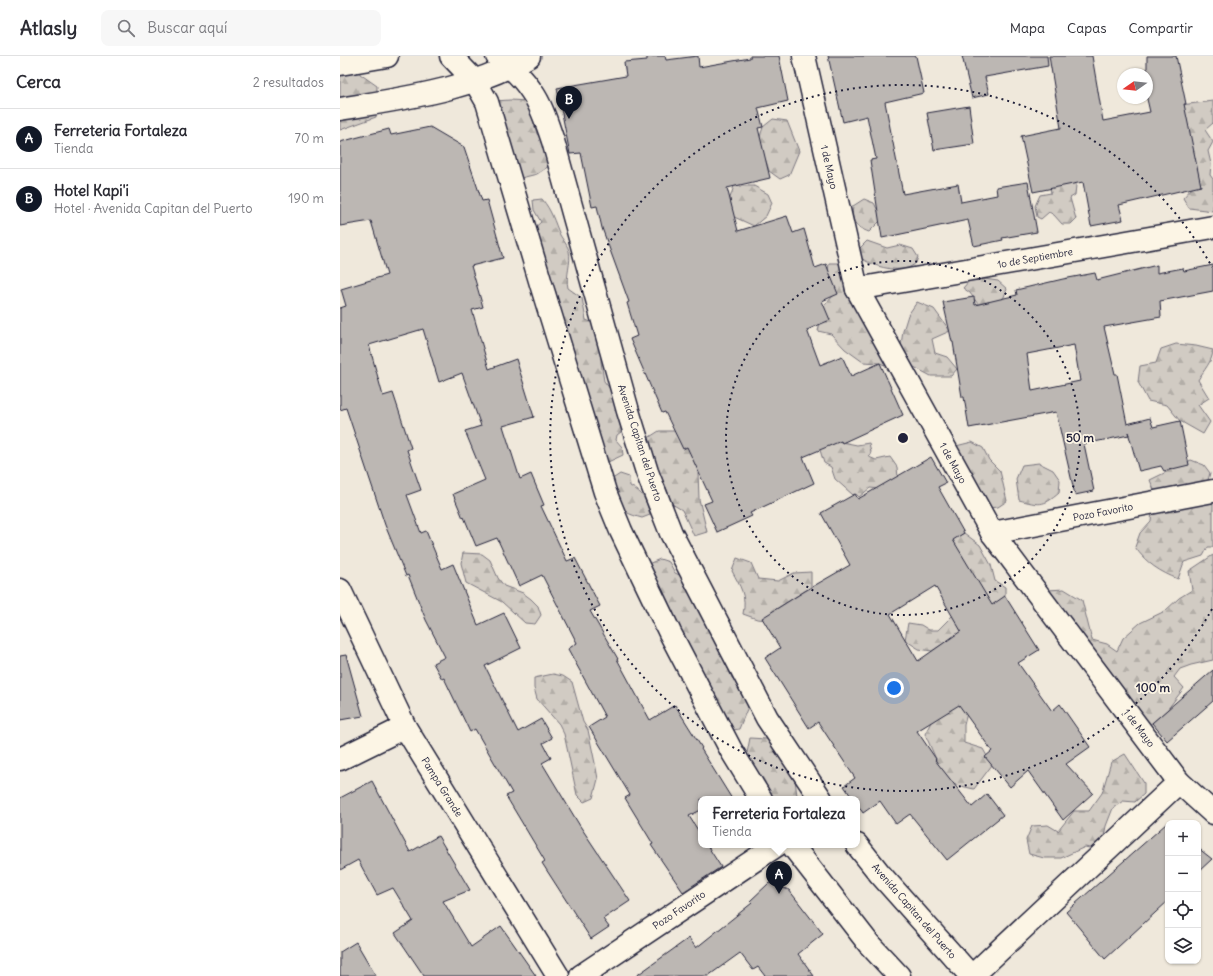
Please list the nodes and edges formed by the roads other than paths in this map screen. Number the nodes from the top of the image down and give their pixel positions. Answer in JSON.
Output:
{"nodes":[{"id":1,"x":387,"y":56,"type":"edge"},
{"id":2,"x":451,"y":56,"type":"edge"},
{"id":3,"x":529,"y":56,"type":"edge"},
{"id":4,"x":804,"y":56,"type":"edge"},
{"id":5,"x":504,"y":62,"type":"edge"},
{"id":6,"x":340,"y":64,"type":"edge"},
{"id":7,"x":475,"y":81,"type":"junction"},
{"id":8,"x":340,"y":109,"type":"edge"},
{"id":9,"x":1213,"y":227,"type":"edge"},
{"id":10,"x":857,"y":289,"type":"junction"},
{"id":11,"x":1213,"y":491,"type":"edge"},
{"id":12,"x":992,"y":533,"type":"junction"},
{"id":13,"x":340,"y":590,"type":"edge"},
{"id":14,"x":405,"y":727,"type":"junction"},
{"id":15,"x":340,"y":759,"type":"edge"},
{"id":16,"x":1179,"y":782,"type":"junction"},
{"id":17,"x":759,"y":796,"type":"edge"},
{"id":18,"x":820,"y":796,"type":"edge"},
{"id":19,"x":1213,"y":813,"type":"edge"},
{"id":20,"x":773,"y":848,"type":"edge"},
{"id":21,"x":794,"y":848,"type":"edge"},
{"id":22,"x":859,"y":848,"type":"edge"},
{"id":23,"x":558,"y":976,"type":"edge"},
{"id":24,"x":581,"y":976,"type":"edge"},
{"id":25,"x":899,"y":976,"type":"edge"},
{"id":26,"x":972,"y":976,"type":"edge"}],
"edges":[{"from":1,"to":6,"type":"street"},
{"from":2,"to":7,"type":"street"},
{"from":3,"to":5,"type":"street"},
{"from":4,"to":10,"type":"street","name":"1 de Mayo"},
{"from":5,"to":7,"type":"street"},
{"from":5,"to":18,"type":"street","name":"Avenida Capitan del Puerto"},
{"from":7,"to":8,"type":"street"},
{"from":7,"to":17,"type":"street"},
{"from":9,"to":10,"type":"street","name":"1o de Septiembre"},
{"from":10,"to":12,"type":"street","name":"1 de Mayo"},
{"from":11,"to":12,"type":"street","name":"Pozo Favorito"},
{"from":12,"to":16,"type":"street","name":"1 de Mayo"},
{"from":13,"to":14,"type":"street","name":"Pampa Grande"},
{"from":14,"to":15,"type":"street"},
{"from":14,"to":23,"type":"street","name":"Pampa Grande"},
{"from":16,"to":19,"type":"street","name":"1 de Mayo"},
{"from":16,"to":26,"type":"street"},
{"from":20,"to":24,"type":"street","name":"Pozo Favorito"},
{"from":21,"to":25,"type":"street"},
{"from":22,"to":26,"type":"street","name":"Avenida Capitan del Puerto"}]}
